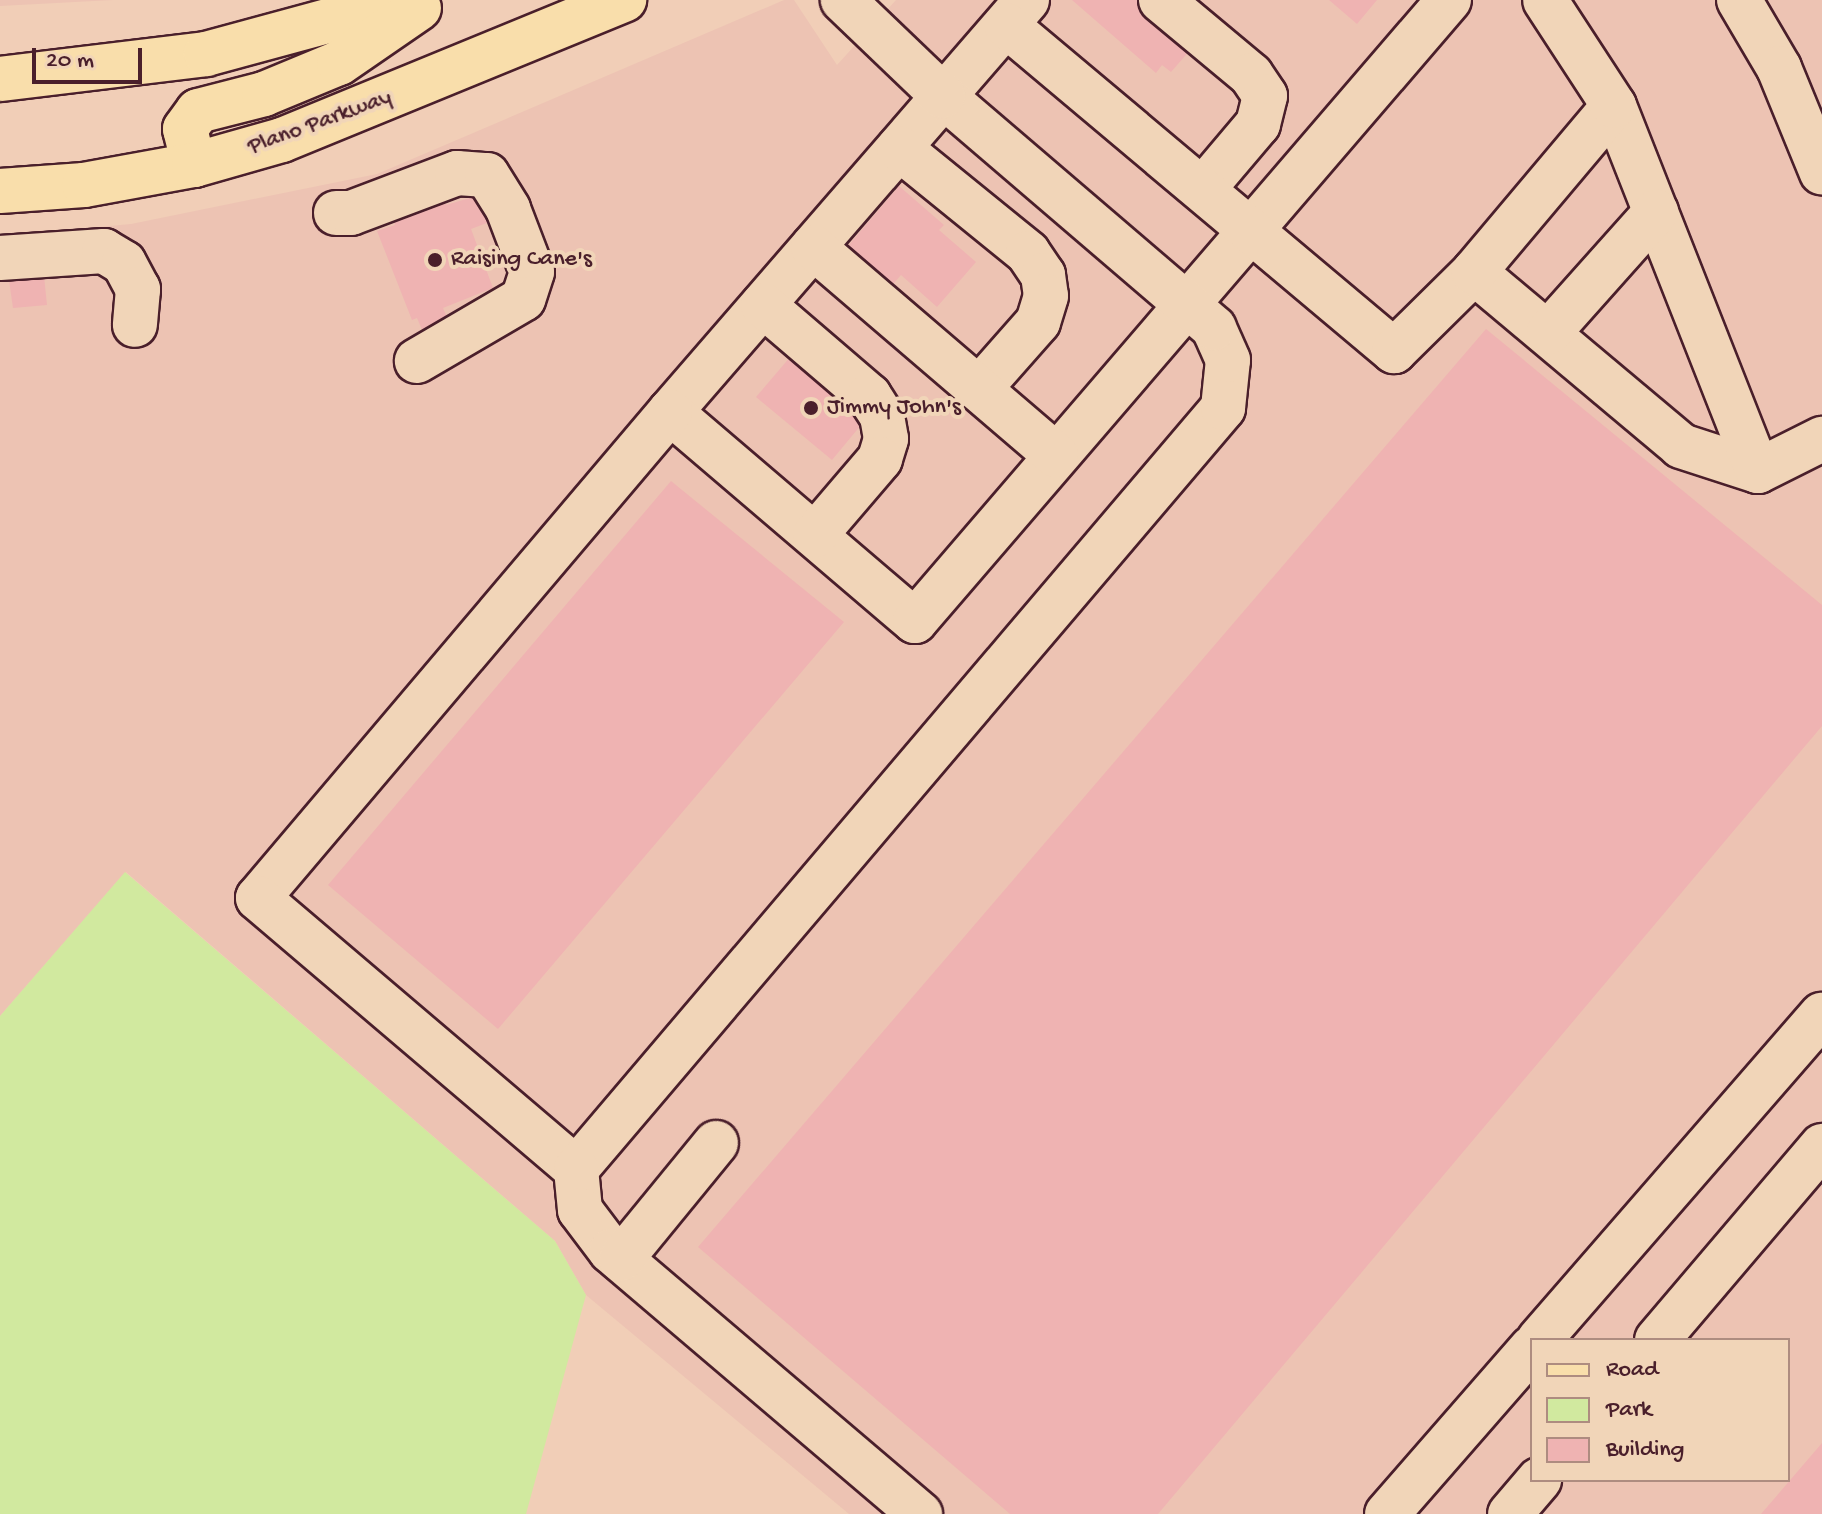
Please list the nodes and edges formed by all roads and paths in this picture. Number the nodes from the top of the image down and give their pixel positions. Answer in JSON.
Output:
{"nodes":[{"id":1,"x":405,"y":0,"type":"edge"},
{"id":2,"x":430,"y":0,"type":"edge"},
{"id":3,"x":624,"y":0,"type":"edge"},
{"id":4,"x":843,"y":0,"type":"edge"},
{"id":5,"x":1161,"y":0,"type":"edge"},
{"id":6,"x":1449,"y":0,"type":"edge"},
{"id":7,"x":1545,"y":0,"type":"edge"},
{"id":8,"x":1739,"y":0,"type":"edge"},
{"id":9,"x":1016,"y":12,"type":"edge"},
{"id":10,"x":0,"y":79,"type":"edge"},
{"id":11,"x":943,"y":96,"type":"junction"},
{"id":12,"x":1614,"y":106,"type":"junction"},
{"id":13,"x":899,"y":148,"type":"junction"},
{"id":14,"x":194,"y":165,"type":"junction"},
{"id":15,"x":1822,"y":173,"type":"edge"},
{"id":16,"x":1203,"y":189,"type":"junction"},
{"id":17,"x":0,"y":191,"type":"edge"},
{"id":18,"x":1656,"y":212,"type":"junction"},
{"id":19,"x":336,"y":213,"type":"dead end"},
{"id":20,"x":1251,"y":229,"type":"junction"},
{"id":21,"x":813,"y":247,"type":"junction"},
{"id":22,"x":0,"y":258,"type":"edge"},
{"id":23,"x":1474,"y":272,"type":"junction"},
{"id":24,"x":1188,"y":303,"type":"junction"},
{"id":25,"x":763,"y":305,"type":"junction"},
{"id":26,"x":135,"y":325,"type":"dead end"},
{"id":27,"x":1549,"y":332,"type":"junction"},
{"id":28,"x":417,"y":361,"type":"dead end"},
{"id":29,"x":979,"y":389,"type":"junction"},
{"id":30,"x":670,"y":412,"type":"junction"},
{"id":31,"x":1822,"y":439,"type":"edge"},
{"id":32,"x":1056,"y":455,"type":"junction"},
{"id":33,"x":1758,"y":471,"type":"junction"},
{"id":34,"x":815,"y":535,"type":"junction"},
{"id":35,"x":1822,"y":1015,"type":"edge"},
{"id":36,"x":716,"y":1143,"type":"dead end"},
{"id":37,"x":1822,"y":1146,"type":"edge"},
{"id":38,"x":576,"y":1169,"type":"junction"},
{"id":39,"x":621,"y":1259,"type":"junction"},
{"id":40,"x":1541,"y":1338,"type":"edge"},
{"id":41,"x":1659,"y":1338,"type":"edge"},
{"id":42,"x":1530,"y":1350,"type":"edge"},
{"id":43,"x":1537,"y":1482,"type":"edge"},
{"id":44,"x":920,"y":1514,"type":"edge"},
{"id":45,"x":1387,"y":1514,"type":"edge"},
{"id":46,"x":1510,"y":1514,"type":"edge"}],
"edges":[{"from":1,"to":10,"type":"main road"},
{"from":2,"to":14,"type":"main road"},
{"from":3,"to":14,"type":"main road","name":"Plano Parkway"},
{"from":4,"to":11,"type":"street"},
{"from":5,"to":16,"type":"street"},
{"from":6,"to":20,"type":"street"},
{"from":7,"to":12,"type":"street"},
{"from":8,"to":15,"type":"street"},
{"from":9,"to":11,"type":"street"},
{"from":9,"to":16,"type":"street"},
{"from":11,"to":13,"type":"street"},
{"from":11,"to":24,"type":"street"},
{"from":12,"to":18,"type":"street"},
{"from":12,"to":23,"type":"street"},
{"from":13,"to":21,"type":"street"},
{"from":13,"to":29,"type":"street"},
{"from":14,"to":17,"type":"main road","name":"Plano Parkway"},
{"from":16,"to":20,"type":"street"},
{"from":18,"to":27,"type":"street"},
{"from":18,"to":33,"type":"street"},
{"from":19,"to":28,"type":"street"},
{"from":20,"to":23,"type":"street"},
{"from":20,"to":24,"type":"street"},
{"from":21,"to":25,"type":"street"},
{"from":21,"to":29,"type":"street"},
{"from":22,"to":26,"type":"street"},
{"from":23,"to":27,"type":"street"},
{"from":24,"to":32,"type":"street"},
{"from":24,"to":38,"type":"street"},
{"from":25,"to":30,"type":"street"},
{"from":25,"to":34,"type":"street"},
{"from":27,"to":33,"type":"street"},
{"from":29,"to":32,"type":"street"},
{"from":30,"to":34,"type":"street"},
{"from":30,"to":38,"type":"street"},
{"from":31,"to":33,"type":"street"},
{"from":32,"to":34,"type":"street"},
{"from":35,"to":40,"type":"street"},
{"from":36,"to":39,"type":"street"},
{"from":37,"to":41,"type":"street"},
{"from":38,"to":39,"type":"street"},
{"from":39,"to":44,"type":"street"},
{"from":42,"to":45,"type":"street"},
{"from":43,"to":46,"type":"street"}]}
